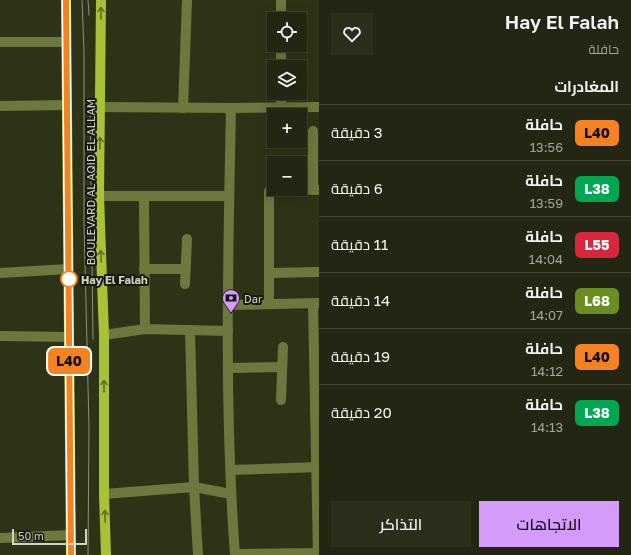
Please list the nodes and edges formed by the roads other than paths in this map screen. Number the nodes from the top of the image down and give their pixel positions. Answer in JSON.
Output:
{"nodes":[{"id":1,"x":66,"y":0,"type":"edge"},
{"id":2,"x":102,"y":0,"type":"edge"},
{"id":3,"x":187,"y":0,"type":"edge"},
{"id":4,"x":281,"y":0,"type":"edge"},
{"id":5,"x":281,"y":12,"type":"edge"},
{"id":6,"x":0,"y":42,"type":"edge"},
{"id":7,"x":66,"y":42,"type":"junction"},
{"id":8,"x":281,"y":100,"type":"edge"},
{"id":9,"x":67,"y":105,"type":"junction"},
{"id":10,"x":0,"y":106,"type":"edge"},
{"id":11,"x":101,"y":107,"type":"junction"},
{"id":12,"x":281,"y":107,"type":"junction"},
{"id":13,"x":319,"y":107,"type":"edge"},
{"id":14,"x":183,"y":108,"type":"junction"},
{"id":15,"x":231,"y":108,"type":"junction"},
{"id":16,"x":313,"y":130,"type":"dead end"},
{"id":17,"x":316,"y":190,"type":"edge"},
{"id":18,"x":100,"y":196,"type":"junction"},
{"id":19,"x":229,"y":196,"type":"junction"},
{"id":20,"x":269,"y":196,"type":"edge"},
{"id":21,"x":144,"y":197,"type":"junction"},
{"id":22,"x":186,"y":239,"type":"dead end"},
{"id":23,"x":68,"y":269,"type":"junction"},
{"id":24,"x":144,"y":269,"type":"junction"},
{"id":25,"x":186,"y":269,"type":"junction"},
{"id":26,"x":319,"y":272,"type":"edge"},
{"id":27,"x":0,"y":273,"type":"edge"},
{"id":28,"x":269,"y":273,"type":"junction"},
{"id":29,"x":185,"y":284,"type":"dead end"},
{"id":30,"x":316,"y":303,"type":"edge"},
{"id":31,"x":269,"y":304,"type":"junction"},
{"id":32,"x":228,"y":305,"type":"junction"},
{"id":33,"x":145,"y":329,"type":"junction"},
{"id":34,"x":190,"y":330,"type":"junction"},
{"id":35,"x":228,"y":331,"type":"junction"},
{"id":36,"x":104,"y":335,"type":"junction"},
{"id":37,"x":0,"y":336,"type":"edge"},
{"id":38,"x":69,"y":337,"type":"junction"},
{"id":39,"x":282,"y":347,"type":"dead end"},
{"id":40,"x":282,"y":367,"type":"junction"},
{"id":41,"x":228,"y":368,"type":"junction"},
{"id":42,"x":317,"y":385,"type":"edge"},
{"id":43,"x":281,"y":400,"type":"dead end"},
{"id":44,"x":317,"y":467,"type":"edge"},
{"id":45,"x":230,"y":470,"type":"junction"},
{"id":46,"x":194,"y":487,"type":"junction"},
{"id":47,"x":104,"y":494,"type":"junction"},
{"id":48,"x":231,"y":494,"type":"junction"},
{"id":49,"x":70,"y":535,"type":"junction"},
{"id":50,"x":0,"y":538,"type":"edge"},
{"id":51,"x":318,"y":553,"type":"edge"},
{"id":52,"x":71,"y":555,"type":"edge"},
{"id":53,"x":106,"y":555,"type":"edge"},
{"id":54,"x":198,"y":555,"type":"edge"},
{"id":55,"x":235,"y":555,"type":"edge"}],
"edges":[{"from":1,"to":7,"type":"main road","name":"BOULEVARD AL AQID EL ALLAM"},
{"from":11,"to":2,"type":"main road","name":"BOULEVARD AL AQID EL ALLAM","one_way":true},
{"from":3,"to":14,"type":"street"},
{"from":4,"to":5,"type":"street"},
{"from":6,"to":7,"type":"street"},
{"from":7,"to":9,"type":"main road","name":"BOULEVARD AL AQID EL ALLAM"},
{"from":8,"to":12,"type":"street"},
{"from":9,"to":10,"type":"street"},
{"from":9,"to":23,"type":"main road","name":"BOULEVARD AL AQID EL ALLAM"},
{"from":11,"to":14,"type":"street"},
{"from":18,"to":11,"type":"main road","name":"BOULEVARD AL AQID EL ALLAM","one_way":true},
{"from":12,"to":13,"type":"street"},
{"from":12,"to":15,"type":"street"},
{"from":14,"to":15,"type":"street"},
{"from":15,"to":19,"type":"street"},
{"from":16,"to":17,"type":"street"},
{"from":18,"to":21,"type":"street"},
{"from":36,"to":18,"type":"main road","name":"BOULEVARD AL AQID EL ALLAM","one_way":true},
{"from":19,"to":21,"type":"street"},
{"from":19,"to":32,"type":"street"},
{"from":20,"to":28,"type":"street"},
{"from":21,"to":24,"type":"street"},
{"from":22,"to":25,"type":"street"},
{"from":23,"to":27,"type":"street"},
{"from":23,"to":38,"type":"main road","name":"BOULEVARD AL AQID EL ALLAM"},
{"from":24,"to":25,"type":"street"},
{"from":24,"to":33,"type":"street"},
{"from":25,"to":29,"type":"street"},
{"from":26,"to":28,"type":"street"},
{"from":28,"to":31,"type":"street"},
{"from":30,"to":31,"type":"street"},
{"from":30,"to":42,"type":"street"},
{"from":31,"to":32,"type":"street"},
{"from":32,"to":35,"type":"street"},
{"from":33,"to":34,"type":"street"},
{"from":33,"to":36,"type":"street"},
{"from":34,"to":35,"type":"street"},
{"from":34,"to":46,"type":"street"},
{"from":35,"to":41,"type":"street"},
{"from":47,"to":36,"type":"main road","name":"BOULEVARD AL AQID EL ALLAM","one_way":true},
{"from":37,"to":38,"type":"street"},
{"from":38,"to":49,"type":"main road","name":"BOULEVARD AL AQID EL ALLAM"},
{"from":39,"to":40,"type":"street"},
{"from":40,"to":41,"type":"street"},
{"from":40,"to":43,"type":"street"},
{"from":41,"to":45,"type":"street"},
{"from":42,"to":44,"type":"street"},
{"from":44,"to":45,"type":"street"},
{"from":44,"to":51,"type":"street"},
{"from":45,"to":48,"type":"street"},
{"from":46,"to":47,"type":"street"},
{"from":46,"to":48,"type":"street"},
{"from":46,"to":54,"type":"street"},
{"from":53,"to":47,"type":"main road","name":"BOULEVARD AL AQID EL ALLAM","one_way":true},
{"from":48,"to":55,"type":"street"},
{"from":49,"to":50,"type":"street"},
{"from":49,"to":52,"type":"main road","name":"BOULEVARD AL AQID EL ALLAM"},
{"from":51,"to":55,"type":"street"}]}
